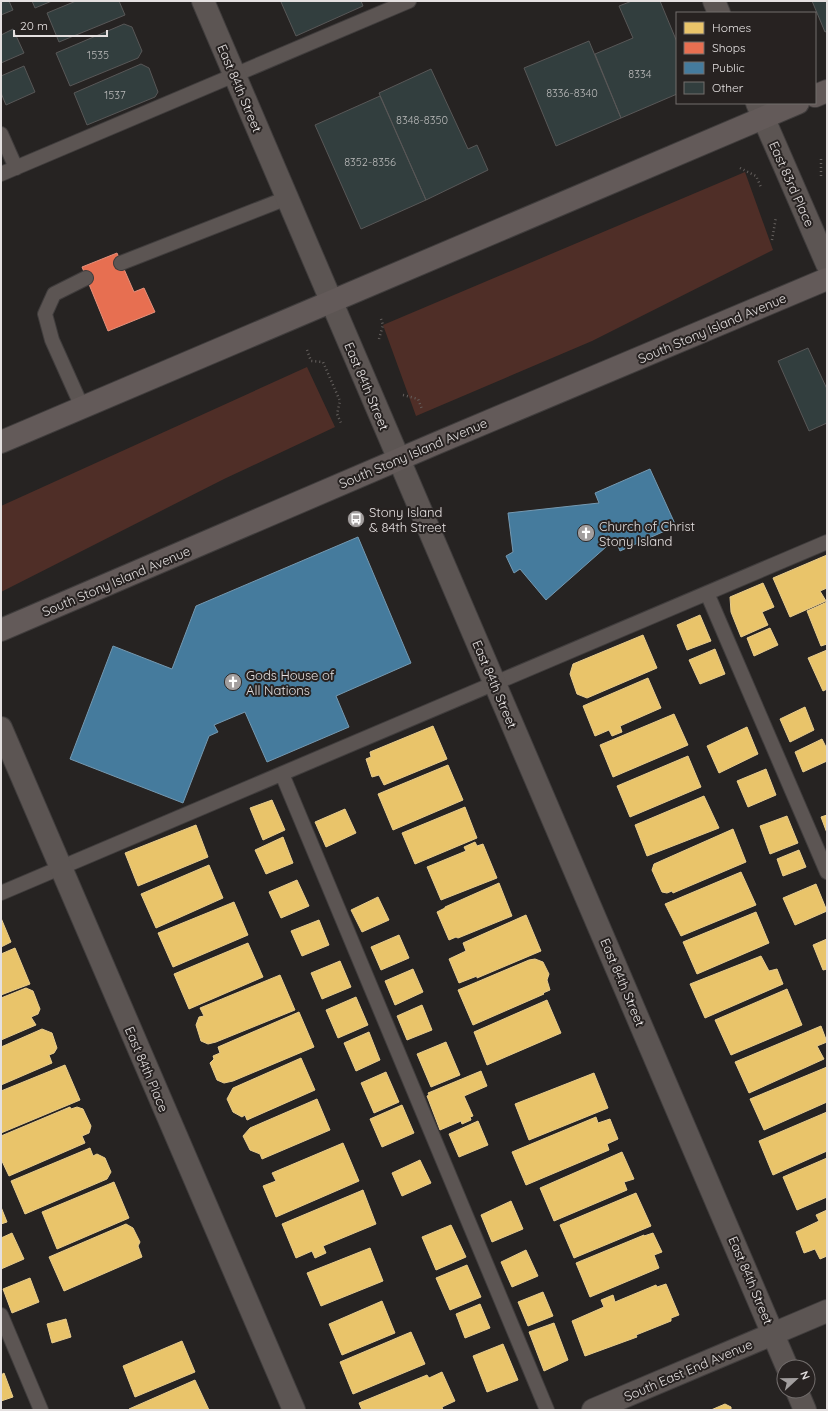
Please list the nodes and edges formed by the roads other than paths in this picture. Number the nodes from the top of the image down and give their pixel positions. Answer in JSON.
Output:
{"nodes":[{"id":1,"x":203,"y":1,"type":"edge"},
{"id":2,"x":409,"y":1,"type":"edge"},
{"id":3,"x":714,"y":1,"type":"edge"},
{"id":4,"x":719,"y":12,"type":"edge"},
{"id":5,"x":235,"y":75,"type":"junction"},
{"id":6,"x":827,"y":91,"type":"edge"},
{"id":7,"x":816,"y":96,"type":"edge"},
{"id":8,"x":793,"y":104,"type":"edge"},
{"id":9,"x":760,"y":111,"type":"edge"},
{"id":10,"x":1,"y":134,"type":"edge"},
{"id":11,"x":16,"y":168,"type":"junction"},
{"id":12,"x":1,"y":174,"type":"edge"},
{"id":13,"x":287,"y":198,"type":"junction"},
{"id":14,"x":121,"y":263,"type":"dead end"},
{"id":15,"x":827,"y":264,"type":"edge"},
{"id":16,"x":86,"y":278,"type":"dead end"},
{"id":17,"x":827,"y":279,"type":"edge"},
{"id":18,"x":331,"y":302,"type":"junction"},
{"id":19,"x":82,"y":407,"type":"junction"},
{"id":20,"x":1,"y":442,"type":"edge"},
{"id":21,"x":398,"y":459,"type":"junction"},
{"id":22,"x":827,"y":542,"type":"edge"},
{"id":23,"x":707,"y":593,"type":"junction"},
{"id":24,"x":1,"y":630,"type":"edge"},
{"id":25,"x":495,"y":683,"type":"junction"},
{"id":26,"x":1,"y":728,"type":"edge"},
{"id":27,"x":282,"y":774,"type":"junction"},
{"id":28,"x":60,"y":868,"type":"junction"},
{"id":29,"x":827,"y":872,"type":"edge"},
{"id":30,"x":1,"y":893,"type":"edge"},
{"id":31,"x":827,"y":1311,"type":"edge"},
{"id":32,"x":1,"y":1315,"type":"edge"},
{"id":33,"x":773,"y":1334,"type":"junction"},
{"id":34,"x":784,"y":1359,"type":"edge"},
{"id":35,"x":801,"y":1399,"type":"edge"},
{"id":36,"x":41,"y":1410,"type":"edge"},
{"id":37,"x":294,"y":1410,"type":"edge"},
{"id":38,"x":547,"y":1410,"type":"edge"},
{"id":39,"x":593,"y":1410,"type":"edge"},
{"id":40,"x":805,"y":1410,"type":"edge"}],
"edges":[{"from":1,"to":5,"type":"street","name":"East 84th Street"},
{"from":2,"to":5,"type":"lane"},
{"from":3,"to":4,"type":"street"},
{"from":5,"to":11,"type":"lane"},
{"from":5,"to":13,"type":"street","name":"East 84th Street"},
{"from":6,"to":7,"type":"highway"},
{"from":8,"to":9,"type":"highway"},
{"from":9,"to":15,"type":"street","name":"East 83rd Place"},
{"from":9,"to":18,"type":"highway"},
{"from":10,"to":11,"type":"lane"},
{"from":11,"to":12,"type":"lane"},
{"from":13,"to":14,"type":"lane"},
{"from":13,"to":18,"type":"street","name":"East 84th Street"},
{"from":16,"to":19,"type":"lane"},
{"from":17,"to":21,"type":"highway","name":"South Stony Island Avenue"},
{"from":18,"to":19,"type":"highway"},
{"from":18,"to":21,"type":"street","name":"East 84th Street"},
{"from":19,"to":20,"type":"highway"},
{"from":21,"to":24,"type":"highway","name":"South Stony Island Avenue"},
{"from":21,"to":25,"type":"street","name":"East 84th Street"},
{"from":22,"to":23,"type":"lane"},
{"from":23,"to":25,"type":"lane"},
{"from":23,"to":29,"type":"lane"},
{"from":25,"to":27,"type":"lane"},
{"from":25,"to":33,"type":"street","name":"East 84th Street"},
{"from":26,"to":28,"type":"street","name":"East 84th Place"},
{"from":27,"to":28,"type":"lane"},
{"from":27,"to":38,"type":"lane"},
{"from":28,"to":30,"type":"lane"},
{"from":28,"to":37,"type":"street","name":"East 84th Place"},
{"from":31,"to":33,"type":"street","name":"South East End Avenue"},
{"from":32,"to":36,"type":"lane"},
{"from":33,"to":34,"type":"street","name":"East 84th Street"},
{"from":33,"to":39,"type":"street","name":"South East End Avenue"},
{"from":35,"to":40,"type":"street"}]}
